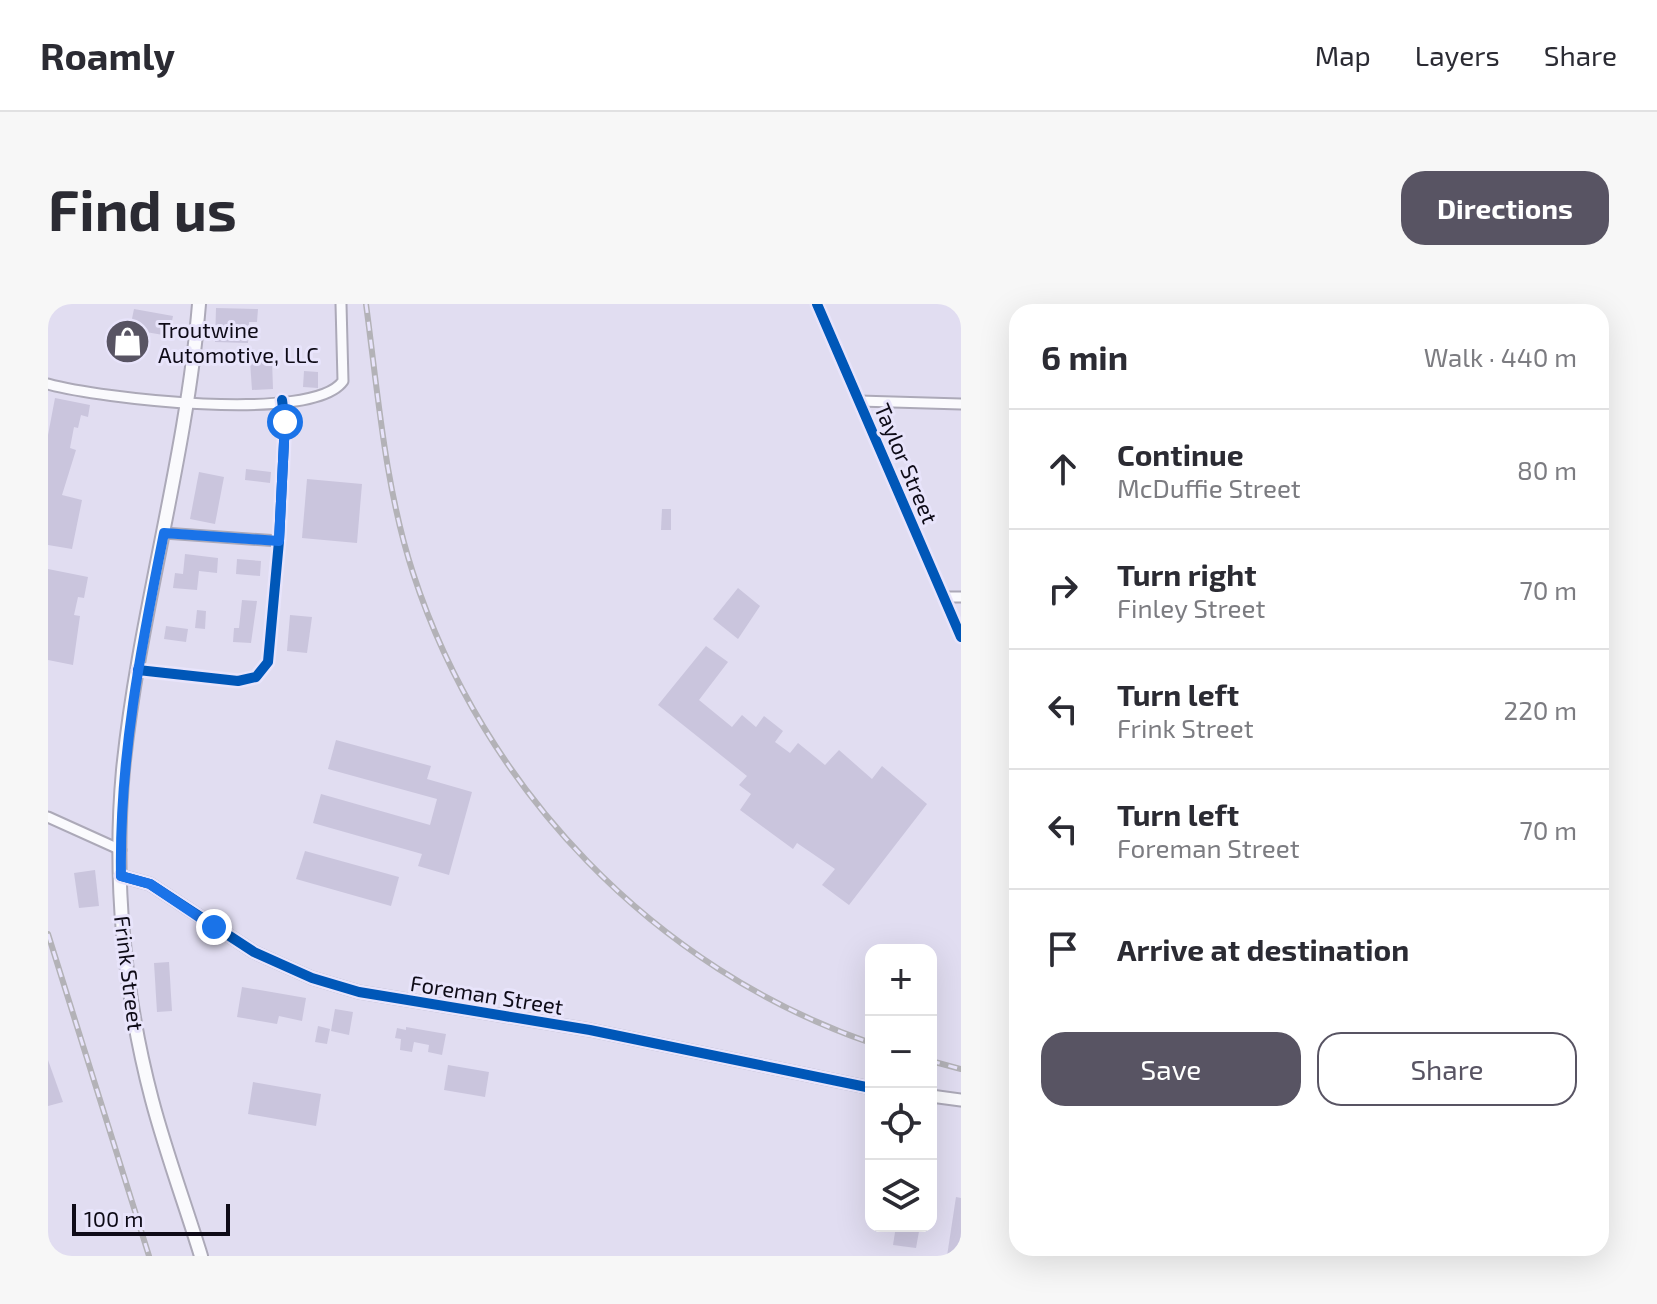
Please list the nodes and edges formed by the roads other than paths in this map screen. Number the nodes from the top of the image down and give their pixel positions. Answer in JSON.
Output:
{"nodes":[{"id":1,"x":199,"y":304,"type":"edge"},
{"id":2,"x":341,"y":304,"type":"edge"},
{"id":3,"x":817,"y":304,"type":"edge"},
{"id":4,"x":48,"y":384,"type":"edge"},
{"id":5,"x":282,"y":400,"type":"junction"},
{"id":6,"x":859,"y":401,"type":"junction"},
{"id":7,"x":961,"y":404,"type":"edge"},
{"id":8,"x":187,"y":406,"type":"junction"},
{"id":9,"x":164,"y":533,"type":"junction"},
{"id":10,"x":279,"y":541,"type":"junction"},
{"id":11,"x":943,"y":597,"type":"junction"},
{"id":12,"x":961,"y":597,"type":"edge"},
{"id":13,"x":961,"y":637,"type":"edge"},
{"id":14,"x":138,"y":670,"type":"junction"},
{"id":15,"x":48,"y":817,"type":"edge"},
{"id":16,"x":121,"y":850,"type":"junction"},
{"id":17,"x":121,"y":876,"type":"junction"},
{"id":18,"x":865,"y":1087,"type":"edge"},
{"id":19,"x":937,"y":1097,"type":"edge"},
{"id":20,"x":961,"y":1100,"type":"edge"},
{"id":21,"x":201,"y":1256,"type":"edge"}],
"edges":[{"from":1,"to":8,"type":"main road","name":"Frink Street"},
{"from":2,"to":5,"type":"street"},
{"from":3,"to":6,"type":"street","name":"Taylor Street"},
{"from":4,"to":8,"type":"street"},
{"from":5,"to":8,"type":"street"},
{"from":5,"to":10,"type":"street"},
{"from":6,"to":7,"type":"street"},
{"from":6,"to":11,"type":"street","name":"Taylor Street"},
{"from":8,"to":9,"type":"main road","name":"Frink Street"},
{"from":9,"to":10,"type":"street"},
{"from":9,"to":14,"type":"main road","name":"Frink Street"},
{"from":10,"to":14,"type":"street"},
{"from":11,"to":12,"type":"street"},
{"from":11,"to":13,"type":"street","name":"Taylor Street"},
{"from":14,"to":16,"type":"main road","name":"Frink Street"},
{"from":15,"to":16,"type":"street"},
{"from":16,"to":17,"type":"main road","name":"Frink Street"},
{"from":17,"to":18,"type":"street","name":"Foreman Street"},
{"from":17,"to":21,"type":"main road","name":"Frink Street"},
{"from":19,"to":20,"type":"street"}]}
